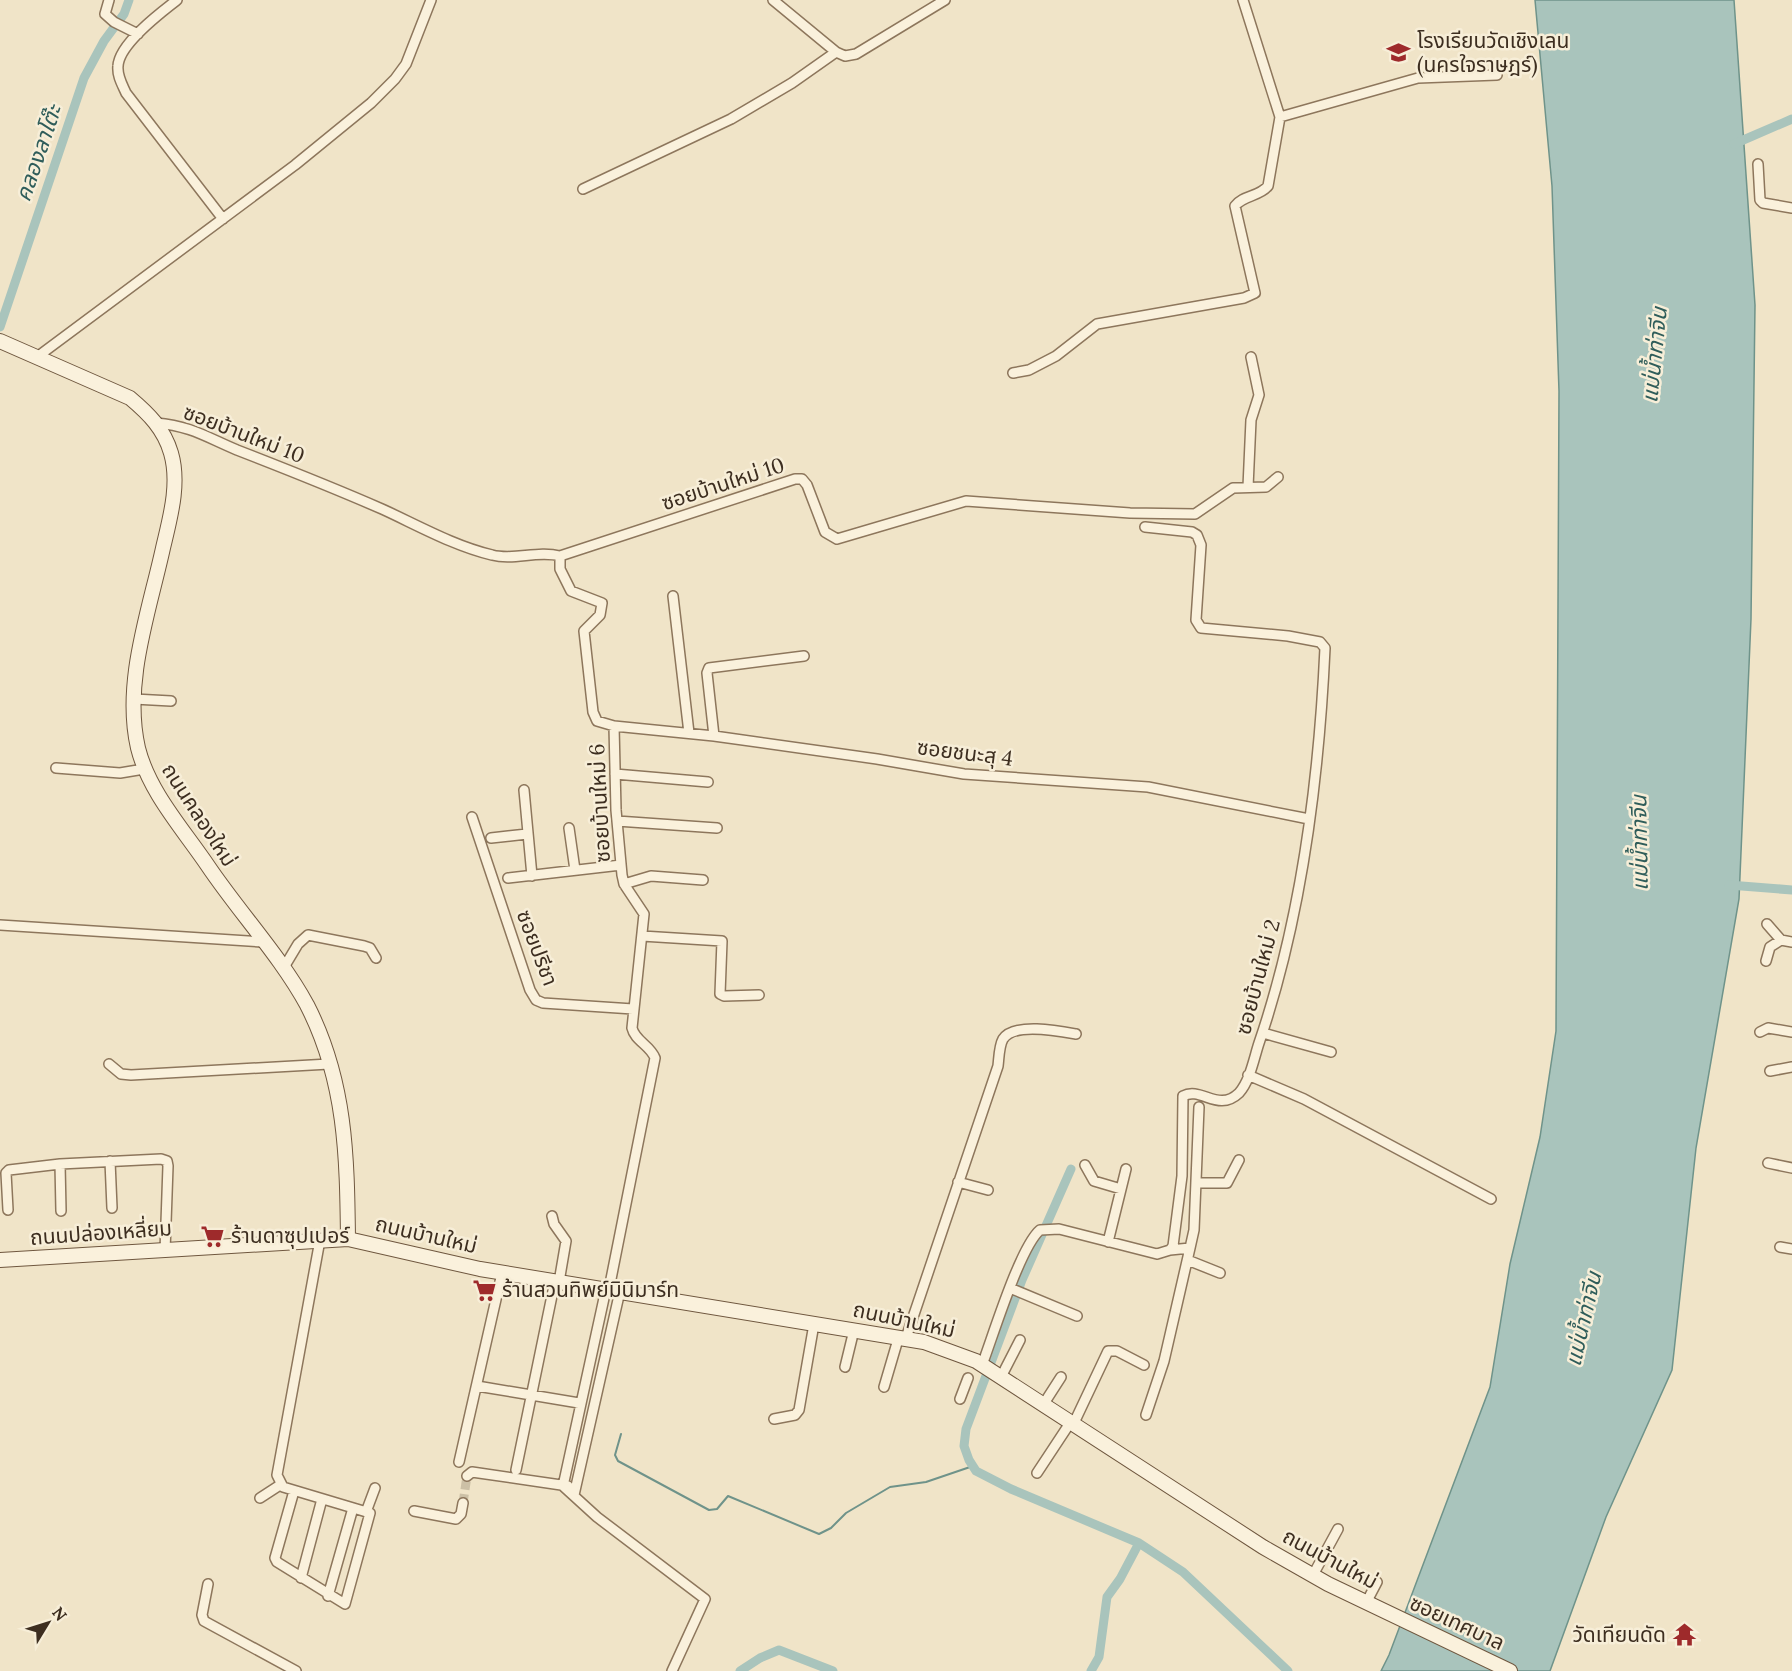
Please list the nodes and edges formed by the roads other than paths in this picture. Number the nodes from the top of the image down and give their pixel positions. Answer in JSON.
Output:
{"nodes":[{"id":1,"x":109,"y":0,"type":"edge"},
{"id":2,"x":177,"y":0,"type":"edge"},
{"id":3,"x":430,"y":0,"type":"edge"},
{"id":4,"x":773,"y":0,"type":"edge"},
{"id":5,"x":945,"y":0,"type":"edge"},
{"id":6,"x":1243,"y":0,"type":"edge"},
{"id":7,"x":138,"y":34,"type":"junction"},
{"id":8,"x":836,"y":52,"type":"junction"},
{"id":9,"x":1497,"y":75,"type":"dead end"},
{"id":10,"x":1280,"y":117,"type":"junction"},
{"id":11,"x":1758,"y":164,"type":"dead end"},
{"id":12,"x":583,"y":189,"type":"dead end"},
{"id":13,"x":1792,"y":208,"type":"edge"},
{"id":14,"x":223,"y":219,"type":"junction"},
{"id":15,"x":0,"y":341,"type":"edge"},
{"id":16,"x":37,"y":357,"type":"junction"},
{"id":17,"x":1251,"y":357,"type":"dead end"},
{"id":18,"x":1013,"y":373,"type":"dead end"},
{"id":19,"x":156,"y":423,"type":"junction"},
{"id":20,"x":1278,"y":477,"type":"dead end"},
{"id":21,"x":1248,"y":487,"type":"junction"},
{"id":22,"x":1145,"y":527,"type":"dead end"},
{"id":23,"x":560,"y":556,"type":"junction"},
{"id":24,"x":673,"y":596,"type":"dead end"},
{"id":25,"x":804,"y":656,"type":"dead end"},
{"id":26,"x":134,"y":699,"type":"junction"},
{"id":27,"x":171,"y":700,"type":"dead end"},
{"id":28,"x":614,"y":726,"type":"junction"},
{"id":29,"x":690,"y":733,"type":"junction"},
{"id":30,"x":714,"y":736,"type":"junction"},
{"id":31,"x":56,"y":768,"type":"dead end"},
{"id":32,"x":144,"y":769,"type":"junction"},
{"id":33,"x":615,"y":774,"type":"junction"},
{"id":34,"x":708,"y":782,"type":"dead end"},
{"id":35,"x":524,"y":790,"type":"dead end"},
{"id":36,"x":472,"y":817,"type":"dead end"},
{"id":37,"x":1309,"y":819,"type":"junction"},
{"id":38,"x":617,"y":821,"type":"junction"},
{"id":39,"x":569,"y":828,"type":"dead end"},
{"id":40,"x":717,"y":828,"type":"dead end"},
{"id":41,"x":527,"y":834,"type":"junction"},
{"id":42,"x":491,"y":838,"type":"dead end"},
{"id":43,"x":621,"y":865,"type":"junction"},
{"id":44,"x":575,"y":870,"type":"junction"},
{"id":45,"x":532,"y":876,"type":"junction"},
{"id":46,"x":508,"y":878,"type":"dead end"},
{"id":47,"x":704,"y":880,"type":"dead end"},
{"id":48,"x":624,"y":884,"type":"junction"},
{"id":49,"x":1767,"y":924,"type":"dead end"},
{"id":50,"x":0,"y":925,"type":"edge"},
{"id":51,"x":642,"y":936,"type":"junction"},
{"id":52,"x":1781,"y":940,"type":"junction"},
{"id":53,"x":262,"y":942,"type":"junction"},
{"id":54,"x":1792,"y":942,"type":"edge"},
{"id":55,"x":375,"y":958,"type":"dead end"},
{"id":56,"x":1766,"y":961,"type":"dead end"},
{"id":57,"x":283,"y":969,"type":"junction"},
{"id":58,"x":759,"y":995,"type":"dead end"},
{"id":59,"x":633,"y":1009,"type":"junction"},
{"id":60,"x":1760,"y":1032,"type":"dead end"},
{"id":61,"x":1792,"y":1032,"type":"edge"},
{"id":62,"x":1263,"y":1033,"type":"junction"},
{"id":63,"x":1076,"y":1034,"type":"dead end"},
{"id":64,"x":1331,"y":1052,"type":"dead end"},
{"id":65,"x":109,"y":1064,"type":"dead end"},
{"id":66,"x":329,"y":1064,"type":"junction"},
{"id":67,"x":1792,"y":1067,"type":"edge"},
{"id":68,"x":1770,"y":1071,"type":"dead end"},
{"id":69,"x":1248,"y":1075,"type":"junction"},
{"id":70,"x":1199,"y":1107,"type":"dead end"},
{"id":71,"x":1239,"y":1160,"type":"dead end"},
{"id":72,"x":110,"y":1161,"type":"junction"},
{"id":73,"x":1768,"y":1163,"type":"dead end"},
{"id":74,"x":60,"y":1164,"type":"junction"},
{"id":75,"x":1086,"y":1165,"type":"dead end"},
{"id":76,"x":1792,"y":1168,"type":"edge"},
{"id":77,"x":1126,"y":1169,"type":"dead end"},
{"id":78,"x":958,"y":1182,"type":"junction"},
{"id":79,"x":1196,"y":1183,"type":"junction"},
{"id":80,"x":1121,"y":1189,"type":"junction"},
{"id":81,"x":987,"y":1190,"type":"dead end"},
{"id":82,"x":1491,"y":1199,"type":"dead end"},
{"id":83,"x":112,"y":1208,"type":"dead end"},
{"id":84,"x":8,"y":1210,"type":"dead end"},
{"id":85,"x":61,"y":1211,"type":"dead end"},
{"id":86,"x":552,"y":1216,"type":"dead end"},
{"id":87,"x":348,"y":1239,"type":"junction"},
{"id":88,"x":320,"y":1240,"type":"junction"},
{"id":89,"x":1108,"y":1242,"type":"junction"},
{"id":90,"x":1780,"y":1247,"type":"dead end"},
{"id":91,"x":1190,"y":1248,"type":"junction"},
{"id":92,"x":1792,"y":1249,"type":"edge"},
{"id":93,"x":1170,"y":1250,"type":"junction"},
{"id":94,"x":165,"y":1251,"type":"junction"},
{"id":95,"x":0,"y":1260,"type":"edge"},
{"id":96,"x":1190,"y":1261,"type":"junction"},
{"id":97,"x":502,"y":1273,"type":"junction"},
{"id":98,"x":1220,"y":1273,"type":"dead end"},
{"id":99,"x":557,"y":1281,"type":"junction"},
{"id":100,"x":1010,"y":1288,"type":"junction"},
{"id":101,"x":612,"y":1290,"type":"junction"},
{"id":102,"x":1077,"y":1316,"type":"dead end"},
{"id":103,"x":814,"y":1324,"type":"junction"},
{"id":104,"x":854,"y":1330,"type":"junction"},
{"id":105,"x":903,"y":1337,"type":"junction"},
{"id":106,"x":1020,"y":1340,"type":"dead end"},
{"id":107,"x":1144,"y":1365,"type":"dead end"},
{"id":108,"x":845,"y":1367,"type":"dead end"},
{"id":109,"x":974,"y":1369,"type":"junction"},
{"id":110,"x":1001,"y":1377,"type":"junction"},
{"id":111,"x":1061,"y":1377,"type":"dead end"},
{"id":112,"x":477,"y":1386,"type":"junction"},
{"id":113,"x":884,"y":1387,"type":"dead end"},
{"id":114,"x":529,"y":1396,"type":"junction"},
{"id":115,"x":960,"y":1399,"type":"dead end"},
{"id":116,"x":579,"y":1403,"type":"junction"},
{"id":117,"x":1043,"y":1405,"type":"junction"},
{"id":118,"x":1146,"y":1415,"type":"dead end"},
{"id":119,"x":774,"y":1419,"type":"dead end"},
{"id":120,"x":1072,"y":1424,"type":"junction"},
{"id":121,"x":459,"y":1462,"type":"dead end"},
{"id":122,"x":516,"y":1470,"type":"dead end"},
{"id":123,"x":1036,"y":1473,"type":"dead end"},
{"id":124,"x":467,"y":1476,"type":"dead end"},
{"id":125,"x":280,"y":1485,"type":"junction"},
{"id":126,"x":563,"y":1486,"type":"junction"},
{"id":127,"x":375,"y":1488,"type":"dead end"},
{"id":128,"x":294,"y":1491,"type":"junction"},
{"id":129,"x":575,"y":1491,"type":"junction"},
{"id":130,"x":260,"y":1498,"type":"dead end"},
{"id":131,"x":322,"y":1499,"type":"junction"},
{"id":132,"x":463,"y":1503,"type":"tunnel mouth"},
{"id":133,"x":353,"y":1508,"type":"junction"},
{"id":134,"x":414,"y":1511,"type":"dead end"},
{"id":135,"x":366,"y":1512,"type":"junction"},
{"id":136,"x":1338,"y":1529,"type":"dead end"},
{"id":137,"x":1313,"y":1575,"type":"junction"},
{"id":138,"x":301,"y":1578,"type":"junction"},
{"id":139,"x":1377,"y":1582,"type":"dead end"},
{"id":140,"x":208,"y":1584,"type":"dead end"},
{"id":141,"x":328,"y":1596,"type":"junction"},
{"id":142,"x":1366,"y":1603,"type":"junction"},
{"id":143,"x":1386,"y":1612,"type":"joint"},
{"id":144,"x":296,"y":1671,"type":"edge"},
{"id":145,"x":672,"y":1671,"type":"edge"},
{"id":146,"x":1510,"y":1671,"type":"edge"}],
"edges":[{"from":1,"to":7,"type":"street"},
{"from":2,"to":7,"type":"street"},
{"from":3,"to":14,"type":"street"},
{"from":4,"to":8,"type":"street"},
{"from":5,"to":8,"type":"street"},
{"from":6,"to":10,"type":"street"},
{"from":7,"to":14,"type":"street"},
{"from":8,"to":12,"type":"street"},
{"from":9,"to":10,"type":"street"},
{"from":10,"to":18,"type":"street"},
{"from":11,"to":13,"type":"street"},
{"from":14,"to":16,"type":"street"},
{"from":15,"to":16,"type":"street","name":"ถนนคลองใหม่"},
{"from":16,"to":19,"type":"street","name":"ถนนคลองใหม่"},
{"from":17,"to":21,"type":"street"},
{"from":19,"to":23,"type":"street","name":"ซอยบ้านใหม่ 10"},
{"from":19,"to":26,"type":"street","name":"ถนนคลองใหม่"},
{"from":20,"to":21,"type":"street","name":"ซอยบ้านใหม่ 10"},
{"from":21,"to":23,"type":"street","name":"ซอยบ้านใหม่ 10"},
{"from":22,"to":37,"type":"street","name":"ซอยบ้านใหม่ 2"},
{"from":23,"to":28,"type":"street","name":"ซอยบ้านใหม่ 6"},
{"from":24,"to":29,"type":"street"},
{"from":25,"to":30,"type":"street"},
{"from":26,"to":27,"type":"street"},
{"from":26,"to":32,"type":"street","name":"ถนนคลองใหม่"},
{"from":28,"to":29,"type":"street","name":"ซอยชนะสุ 4"},
{"from":28,"to":33,"type":"street","name":"ซอยบ้านใหม่ 6"},
{"from":29,"to":30,"type":"street","name":"ซอยชนะสุ 4"},
{"from":30,"to":37,"type":"street","name":"ซอยชนะสุ 4"},
{"from":31,"to":32,"type":"street"},
{"from":32,"to":53,"type":"street","name":"ถนนคลองใหม่"},
{"from":33,"to":34,"type":"street"},
{"from":33,"to":38,"type":"street","name":"ซอยบ้านใหม่ 6"},
{"from":35,"to":41,"type":"street"},
{"from":36,"to":59,"type":"street","name":"ซอยปรีชา"},
{"from":37,"to":62,"type":"street","name":"ซอยบ้านใหม่ 2"},
{"from":38,"to":40,"type":"street"},
{"from":38,"to":43,"type":"street","name":"ซอยบ้านใหม่ 6"},
{"from":39,"to":44,"type":"street"},
{"from":41,"to":42,"type":"street"},
{"from":41,"to":45,"type":"street"},
{"from":43,"to":44,"type":"street"},
{"from":43,"to":48,"type":"street","name":"ซอยบ้านใหม่ 6"},
{"from":44,"to":45,"type":"street"},
{"from":45,"to":46,"type":"street"},
{"from":47,"to":48,"type":"street"},
{"from":48,"to":51,"type":"street","name":"ซอยบ้านใหม่ 6"},
{"from":49,"to":52,"type":"street"},
{"from":50,"to":53,"type":"street"},
{"from":51,"to":58,"type":"street"},
{"from":51,"to":59,"type":"street","name":"ซอยบ้านใหม่ 6"},
{"from":52,"to":54,"type":"street"},
{"from":52,"to":56,"type":"street"},
{"from":53,"to":57,"type":"street","name":"ถนนคลองใหม่"},
{"from":55,"to":57,"type":"street"},
{"from":57,"to":66,"type":"street","name":"ถนนคลองใหม่"},
{"from":59,"to":101,"type":"street","name":"ซอยบ้านใหม่ 6"},
{"from":60,"to":61,"type":"street"},
{"from":62,"to":64,"type":"street"},
{"from":62,"to":69,"type":"street","name":"ซอยบ้านใหม่ 2"},
{"from":63,"to":78,"type":"street"},
{"from":65,"to":66,"type":"street"},
{"from":66,"to":87,"type":"street","name":"ถนนคลองใหม่"},
{"from":67,"to":68,"type":"street"},
{"from":69,"to":82,"type":"street"},
{"from":69,"to":93,"type":"street","name":"ซอยบ้านใหม่ 2"},
{"from":70,"to":79,"type":"street"},
{"from":71,"to":79,"type":"street"},
{"from":72,"to":74,"type":"street"},
{"from":72,"to":83,"type":"street"},
{"from":72,"to":94,"type":"street"},
{"from":73,"to":76,"type":"street"},
{"from":74,"to":84,"type":"street"},
{"from":74,"to":85,"type":"street"},
{"from":75,"to":80,"type":"street"},
{"from":77,"to":80,"type":"street"},
{"from":78,"to":81,"type":"street"},
{"from":78,"to":105,"type":"street"},
{"from":79,"to":91,"type":"street"},
{"from":80,"to":89,"type":"street"},
{"from":86,"to":99,"type":"street"},
{"from":87,"to":88,"type":"street","name":"ถนนปล่องเหลี่ยม"},
{"from":87,"to":97,"type":"street","name":"ถนนบ้านใหม่"},
{"from":88,"to":94,"type":"street","name":"ถนนปล่องเหลี่ยม"},
{"from":88,"to":125,"type":"street"},
{"from":89,"to":93,"type":"street"},
{"from":89,"to":100,"type":"street"},
{"from":90,"to":92,"type":"street"},
{"from":91,"to":93,"type":"street"},
{"from":91,"to":96,"type":"street"},
{"from":94,"to":95,"type":"street","name":"ถนนปล่องเหลี่ยม"},
{"from":96,"to":98,"type":"street"},
{"from":96,"to":118,"type":"street"},
{"from":97,"to":99,"type":"street","name":"ถนนบ้านใหม่"},
{"from":97,"to":112,"type":"street"},
{"from":99,"to":101,"type":"street","name":"ถนนบ้านใหม่"},
{"from":99,"to":114,"type":"street"},
{"from":100,"to":102,"type":"street"},
{"from":100,"to":109,"type":"street"},
{"from":101,"to":103,"type":"street","name":"ถนนบ้านใหม่"},
{"from":101,"to":116,"type":"street"},
{"from":101,"to":129,"type":"street"},
{"from":103,"to":104,"type":"street","name":"ถนนบ้านใหม่"},
{"from":103,"to":119,"type":"street"},
{"from":104,"to":105,"type":"street","name":"ถนนบ้านใหม่"},
{"from":104,"to":108,"type":"street"},
{"from":105,"to":109,"type":"street","name":"ถนนบ้านใหม่"},
{"from":105,"to":113,"type":"street"},
{"from":106,"to":110,"type":"street"},
{"from":107,"to":120,"type":"street"},
{"from":109,"to":110,"type":"street","name":"ถนนบ้านใหม่"},
{"from":109,"to":115,"type":"street"},
{"from":110,"to":117,"type":"street","name":"ถนนบ้านใหม่"},
{"from":111,"to":117,"type":"street"},
{"from":112,"to":114,"type":"street"},
{"from":112,"to":121,"type":"street"},
{"from":114,"to":116,"type":"street"},
{"from":114,"to":122,"type":"street"},
{"from":116,"to":126,"type":"street"},
{"from":117,"to":120,"type":"street","name":"ถนนบ้านใหม่"},
{"from":120,"to":123,"type":"street"},
{"from":120,"to":137,"type":"street","name":"ถนนบ้านใหม่"},
{"from":124,"to":126,"type":"street"},
{"from":125,"to":128,"type":"street"},
{"from":125,"to":130,"type":"street"},
{"from":126,"to":129,"type":"street"},
{"from":127,"to":135,"type":"street"},
{"from":128,"to":131,"type":"street"},
{"from":128,"to":138,"type":"street"},
{"from":129,"to":145,"type":"street"},
{"from":131,"to":133,"type":"street"},
{"from":131,"to":138,"type":"street"},
{"from":132,"to":134,"type":"street"},
{"from":133,"to":135,"type":"street"},
{"from":133,"to":141,"type":"street"},
{"from":135,"to":141,"type":"street"},
{"from":136,"to":137,"type":"street"},
{"from":137,"to":142,"type":"street","name":"ถนนบ้านใหม่"},
{"from":138,"to":141,"type":"street"},
{"from":139,"to":142,"type":"street"},
{"from":140,"to":144,"type":"street"},
{"from":142,"to":143,"type":"street","name":"ถนนบ้านใหม่"},
{"from":143,"to":146,"type":"street","name":"ซอยเทศบาล"}]}
